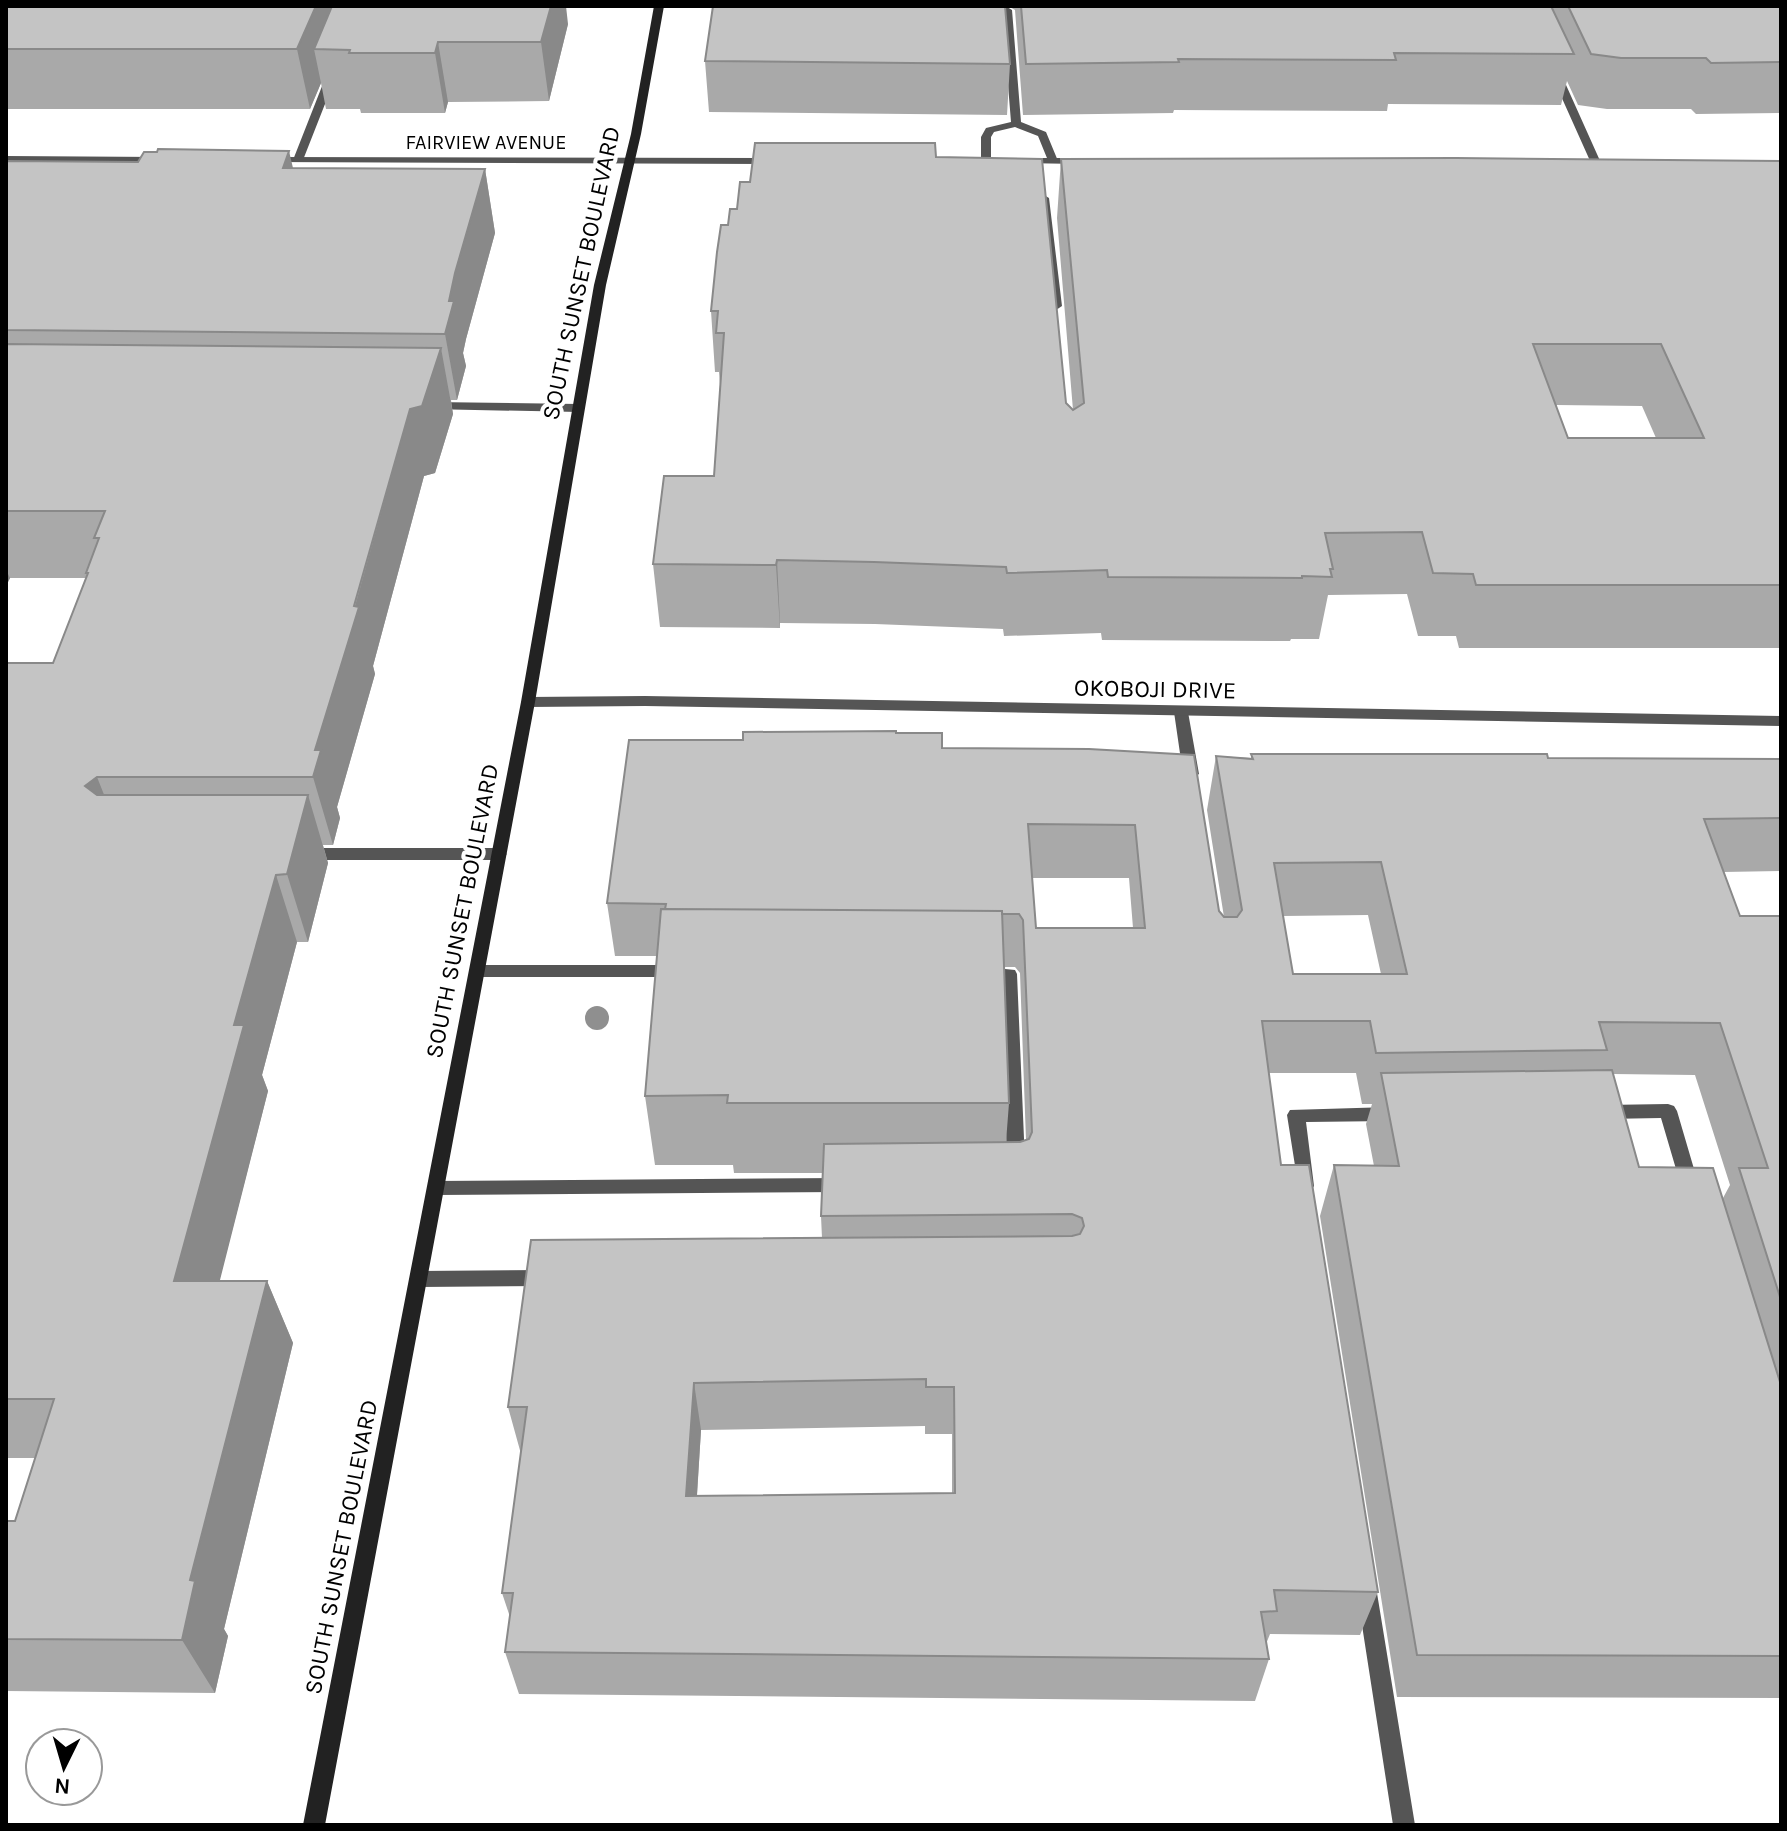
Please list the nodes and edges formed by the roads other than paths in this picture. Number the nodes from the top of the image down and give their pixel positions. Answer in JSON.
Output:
{"nodes":[{"id":1,"x":659,"y":6,"type":"edge"},
{"id":2,"x":1007,"y":10,"type":"edge"},
{"id":3,"x":338,"y":60,"type":"edge"},
{"id":4,"x":1549,"y":61,"type":"edge"},
{"id":5,"x":1016,"y":124,"type":"junction"},
{"id":6,"x":6,"y":159,"type":"edge"},
{"id":7,"x":178,"y":160,"type":"edge"},
{"id":8,"x":253,"y":160,"type":"edge"},
{"id":9,"x":298,"y":160,"type":"junction"},
{"id":10,"x":630,"y":160,"type":"junction"},
{"id":11,"x":788,"y":161,"type":"edge"},
{"id":12,"x":971,"y":161,"type":"edge"},
{"id":13,"x":986,"y":161,"type":"junction"},
{"id":14,"x":999,"y":161,"type":"edge"},
{"id":15,"x":1012,"y":161,"type":"edge"},
{"id":16,"x":1053,"y":161,"type":"junction"},
{"id":17,"x":1100,"y":161,"type":"edge"},
{"id":18,"x":1580,"y":162,"type":"edge"},
{"id":19,"x":1596,"y":163,"type":"junction"},
{"id":20,"x":1611,"y":163,"type":"edge"},
{"id":21,"x":1040,"y":174,"type":"junction"},
{"id":22,"x":1057,"y":315,"type":"edge"},
{"id":23,"x":415,"y":406,"type":"edge"},
{"id":24,"x":579,"y":408,"type":"junction"},
{"id":25,"x":528,"y":702,"type":"junction"},
{"id":26,"x":1181,"y":712,"type":"junction"},
{"id":27,"x":1781,"y":721,"type":"edge"},
{"id":28,"x":1194,"y":790,"type":"edge"},
{"id":29,"x":280,"y":854,"type":"edge"},
{"id":30,"x":499,"y":854,"type":"junction"},
{"id":31,"x":477,"y":971,"type":"junction"},
{"id":32,"x":699,"y":971,"type":"edge"},
{"id":33,"x":964,"y":973,"type":"edge"},
{"id":34,"x":1590,"y":1112,"type":"edge"},
{"id":35,"x":1404,"y":1114,"type":"edge"},
{"id":36,"x":1016,"y":1183,"type":"edge"},
{"id":37,"x":858,"y":1185,"type":"edge"},
{"id":38,"x":436,"y":1188,"type":"junction"},
{"id":39,"x":1695,"y":1202,"type":"edge"},
{"id":40,"x":1307,"y":1203,"type":"edge"},
{"id":41,"x":564,"y":1278,"type":"edge"},
{"id":42,"x":419,"y":1279,"type":"junction"},
{"id":43,"x":1364,"y":1575,"type":"edge"},
{"id":44,"x":314,"y":1825,"type":"edge"},
{"id":45,"x":1404,"y":1825,"type":"edge"}],
"edges":[{"from":1,"to":10,"type":"main road","name":"SOUTH SUNSET BOULEVARD"},
{"from":2,"to":5,"type":"street"},
{"from":3,"to":9,"type":"street"},
{"from":4,"to":19,"type":"street"},
{"from":5,"to":13,"type":"street"},
{"from":5,"to":16,"type":"street"},
{"from":6,"to":7,"type":"street"},
{"from":8,"to":9,"type":"street","name":"FAIRVIEW AVENUE"},
{"from":9,"to":10,"type":"street","name":"FAIRVIEW AVENUE"},
{"from":10,"to":11,"type":"street","name":"FAIRVIEW AVENUE"},
{"from":10,"to":24,"type":"main road","name":"SOUTH SUNSET BOULEVARD"},
{"from":12,"to":13,"type":"street"},
{"from":13,"to":14,"type":"street"},
{"from":15,"to":21,"type":"street"},
{"from":16,"to":17,"type":"street"},
{"from":16,"to":21,"type":"street"},
{"from":18,"to":19,"type":"street"},
{"from":19,"to":20,"type":"street"},
{"from":21,"to":22,"type":"street"},
{"from":23,"to":24,"type":"street"},
{"from":24,"to":25,"type":"main road","name":"SOUTH SUNSET BOULEVARD"},
{"from":25,"to":26,"type":"street","name":"OKOBOJI DRIVE"},
{"from":25,"to":30,"type":"main road","name":"SOUTH SUNSET BOULEVARD"},
{"from":26,"to":27,"type":"street","name":"OKOBOJI DRIVE"},
{"from":26,"to":28,"type":"street"},
{"from":29,"to":30,"type":"street"},
{"from":30,"to":31,"type":"main road","name":"SOUTH SUNSET BOULEVARD"},
{"from":31,"to":32,"type":"street"},
{"from":31,"to":38,"type":"main road","name":"SOUTH SUNSET BOULEVARD"},
{"from":33,"to":36,"type":"street"},
{"from":34,"to":39,"type":"street"},
{"from":35,"to":40,"type":"street"},
{"from":37,"to":38,"type":"street"},
{"from":38,"to":42,"type":"main road","name":"SOUTH SUNSET BOULEVARD"},
{"from":41,"to":42,"type":"street"},
{"from":42,"to":44,"type":"main road","name":"SOUTH SUNSET BOULEVARD"},
{"from":43,"to":45,"type":"street"}]}
